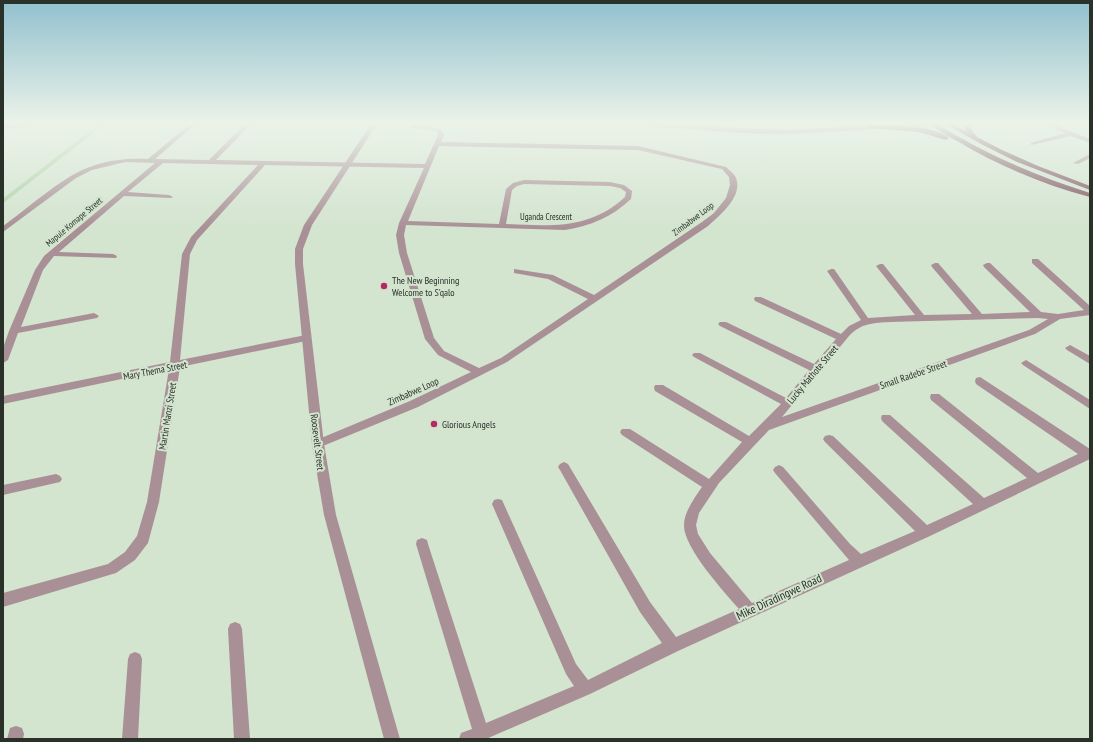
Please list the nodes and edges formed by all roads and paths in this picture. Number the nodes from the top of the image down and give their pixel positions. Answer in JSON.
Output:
{"nodes":[{"id":1,"x":151,"y":159,"type":"joint"},
{"id":2,"x":213,"y":159,"type":"edge"},
{"id":3,"x":350,"y":159,"type":"edge"},
{"id":4,"x":431,"y":159,"type":"edge"},
{"id":5,"x":687,"y":159,"type":"edge"},
{"id":6,"x":994,"y":159,"type":"edge"},
{"id":7,"x":1016,"y":159,"type":"edge"},
{"id":8,"x":1085,"y":159,"type":"edge"},
{"id":9,"x":162,"y":160,"type":"junction"},
{"id":10,"x":211,"y":161,"type":"junction"},
{"id":11,"x":263,"y":163,"type":"junction"},
{"id":12,"x":1076,"y":163,"type":"dead end"},
{"id":13,"x":346,"y":166,"type":"junction"},
{"id":14,"x":427,"y":166,"type":"junction"},
{"id":15,"x":1090,"y":188,"type":"edge"},
{"id":16,"x":123,"y":194,"type":"junction"},
{"id":17,"x":1090,"y":195,"type":"edge"},
{"id":18,"x":169,"y":198,"type":"dead end"},
{"id":19,"x":403,"y":223,"type":"junction"},
{"id":20,"x":502,"y":226,"type":"junction"},
{"id":21,"x":3,"y":230,"type":"edge"},
{"id":22,"x":51,"y":254,"type":"junction"},
{"id":23,"x":113,"y":256,"type":"dead end"},
{"id":24,"x":1035,"y":261,"type":"dead end"},
{"id":25,"x":935,"y":265,"type":"dead end"},
{"id":26,"x":987,"y":265,"type":"dead end"},
{"id":27,"x":880,"y":266,"type":"dead end"},
{"id":28,"x":517,"y":271,"type":"dead end"},
{"id":29,"x":831,"y":271,"type":"dead end"},
{"id":30,"x":596,"y":299,"type":"junction"},
{"id":31,"x":758,"y":299,"type":"dead end"},
{"id":32,"x":1090,"y":311,"type":"edge"},
{"id":33,"x":1038,"y":315,"type":"junction"},
{"id":34,"x":94,"y":316,"type":"dead end"},
{"id":35,"x":979,"y":316,"type":"junction"},
{"id":36,"x":921,"y":317,"type":"junction"},
{"id":37,"x":1058,"y":317,"type":"junction"},
{"id":38,"x":866,"y":321,"type":"junction"},
{"id":39,"x":723,"y":324,"type":"dead end"},
{"id":40,"x":14,"y":331,"type":"junction"},
{"id":41,"x":306,"y":338,"type":"junction"},
{"id":42,"x":842,"y":338,"type":"junction"},
{"id":43,"x":1070,"y":348,"type":"dead end"},
{"id":44,"x":697,"y":355,"type":"dead end"},
{"id":45,"x":3,"y":360,"type":"edge"},
{"id":46,"x":1090,"y":361,"type":"edge"},
{"id":47,"x":1026,"y":363,"type":"dead end"},
{"id":48,"x":175,"y":366,"type":"junction"},
{"id":49,"x":814,"y":368,"type":"junction"},
{"id":50,"x":479,"y":372,"type":"junction"},
{"id":51,"x":980,"y":381,"type":"dead end"},
{"id":52,"x":659,"y":388,"type":"dead end"},
{"id":53,"x":935,"y":397,"type":"dead end"},
{"id":54,"x":3,"y":400,"type":"edge"},
{"id":55,"x":787,"y":403,"type":"junction"},
{"id":56,"x":1090,"y":405,"type":"edge"},
{"id":57,"x":886,"y":418,"type":"dead end"},
{"id":58,"x":766,"y":427,"type":"junction"},
{"id":59,"x":626,"y":432,"type":"dead end"},
{"id":60,"x":829,"y":440,"type":"dead end"},
{"id":61,"x":751,"y":442,"type":"junction"},
{"id":62,"x":318,"y":444,"type":"junction"},
{"id":63,"x":1089,"y":455,"type":"edge"},
{"id":64,"x":564,"y":467,"type":"dead end"},
{"id":65,"x":779,"y":470,"type":"dead end"},
{"id":66,"x":56,"y":479,"type":"dead end"},
{"id":67,"x":1037,"y":479,"type":"junction"},
{"id":68,"x":711,"y":486,"type":"junction"},
{"id":69,"x":3,"y":490,"type":"edge"},
{"id":70,"x":498,"y":504,"type":"dead end"},
{"id":71,"x":983,"y":505,"type":"junction"},
{"id":72,"x":925,"y":532,"type":"junction"},
{"id":73,"x":422,"y":544,"type":"dead end"},
{"id":74,"x":859,"y":561,"type":"junction"},
{"id":75,"x":3,"y":600,"type":"edge"},
{"id":76,"x":750,"y":610,"type":"junction"},
{"id":77,"x":235,"y":630,"type":"dead end"},
{"id":78,"x":673,"y":646,"type":"junction"},
{"id":79,"x":135,"y":659,"type":"dead end"},
{"id":80,"x":585,"y":689,"type":"junction"},
{"id":81,"x":474,"y":736,"type":"edge"},
{"id":82,"x":130,"y":739,"type":"edge"},
{"id":83,"x":242,"y":739,"type":"edge"},
{"id":84,"x":392,"y":739,"type":"edge"}],
"edges":[{"from":1,"to":9,"type":"street"},
{"from":1,"to":21,"type":"street"},
{"from":2,"to":10,"type":"street"},
{"from":3,"to":13,"type":"street","name":"Roosevelt Street"},
{"from":4,"to":14,"type":"street"},
{"from":5,"to":30,"type":"street","name":"Zimbabwe Loop"},
{"from":6,"to":17,"type":"main road"},
{"from":7,"to":15,"type":"main road"},
{"from":8,"to":12,"type":"street"},
{"from":9,"to":10,"type":"street"},
{"from":9,"to":16,"type":"street","name":"Mapule Komape Street"},
{"from":10,"to":11,"type":"street"},
{"from":11,"to":13,"type":"street"},
{"from":11,"to":48,"type":"street","name":"Martin Manzi Street"},
{"from":13,"to":14,"type":"street"},
{"from":13,"to":41,"type":"street","name":"Roosevelt Street"},
{"from":14,"to":19,"type":"street"},
{"from":16,"to":18,"type":"street"},
{"from":16,"to":22,"type":"street","name":"Mapule Komape Street"},
{"from":19,"to":20,"type":"street","name":"Uganda Crescent"},
{"from":19,"to":50,"type":"street"},
{"from":20,"to":20,"type":"street","name":"Uganda Crescent"},
{"from":22,"to":23,"type":"street"},
{"from":22,"to":40,"type":"street","name":"Mapule Komape Street"},
{"from":24,"to":32,"type":"street"},
{"from":25,"to":35,"type":"street"},
{"from":26,"to":33,"type":"street"},
{"from":27,"to":36,"type":"street"},
{"from":28,"to":30,"type":"street"},
{"from":29,"to":38,"type":"street"},
{"from":30,"to":50,"type":"street","name":"Zimbabwe Loop"},
{"from":31,"to":42,"type":"street"},
{"from":32,"to":37,"type":"street","name":"Lucky Mathote Street"},
{"from":33,"to":35,"type":"street","name":"Lucky Mathote Street"},
{"from":33,"to":37,"type":"street","name":"Lucky Mathote Street"},
{"from":34,"to":40,"type":"street"},
{"from":35,"to":36,"type":"street","name":"Lucky Mathote Street"},
{"from":36,"to":38,"type":"street","name":"Lucky Mathote Street"},
{"from":37,"to":58,"type":"street","name":"Small Radebe Street"},
{"from":38,"to":42,"type":"street","name":"Lucky Mathote Street"},
{"from":39,"to":49,"type":"street"},
{"from":40,"to":45,"type":"street","name":"Mapule Komape Street"},
{"from":41,"to":48,"type":"street","name":"Mary Thema Street"},
{"from":41,"to":62,"type":"street","name":"Roosevelt Street"},
{"from":42,"to":49,"type":"street","name":"Lucky Mathote Street"},
{"from":43,"to":46,"type":"street"},
{"from":44,"to":55,"type":"street"},
{"from":47,"to":56,"type":"street"},
{"from":48,"to":54,"type":"street","name":"Mary Thema Street"},
{"from":48,"to":75,"type":"street","name":"Martin Manzi Street"},
{"from":49,"to":55,"type":"street","name":"Lucky Mathote Street"},
{"from":50,"to":62,"type":"street","name":"Zimbabwe Loop"},
{"from":51,"to":63,"type":"street"},
{"from":52,"to":61,"type":"street"},
{"from":53,"to":67,"type":"street"},
{"from":55,"to":58,"type":"street","name":"Lucky Mathote Street"},
{"from":57,"to":71,"type":"street"},
{"from":58,"to":61,"type":"street","name":"Lucky Mathote Street"},
{"from":59,"to":68,"type":"street"},
{"from":60,"to":72,"type":"street"},
{"from":61,"to":68,"type":"street","name":"Lucky Mathote Street"},
{"from":62,"to":84,"type":"street","name":"Roosevelt Street"},
{"from":63,"to":67,"type":"street","name":"Mike Diradingwe Road"},
{"from":64,"to":78,"type":"street"},
{"from":65,"to":74,"type":"street"},
{"from":66,"to":69,"type":"street"},
{"from":67,"to":71,"type":"street","name":"Mike Diradingwe Road"},
{"from":68,"to":76,"type":"street","name":"Lucky Mathote Street"},
{"from":70,"to":80,"type":"street"},
{"from":71,"to":72,"type":"street","name":"Mike Diradingwe Road"},
{"from":72,"to":74,"type":"street","name":"Mike Diradingwe Road"},
{"from":73,"to":81,"type":"street"},
{"from":74,"to":76,"type":"street","name":"Mike Diradingwe Road"},
{"from":76,"to":78,"type":"street","name":"Mike Diradingwe Road"},
{"from":77,"to":83,"type":"street"},
{"from":78,"to":80,"type":"street","name":"Mike Diradingwe Road"},
{"from":79,"to":82,"type":"street"},
{"from":80,"to":81,"type":"street","name":"Mike Diradingwe Road"}]}
